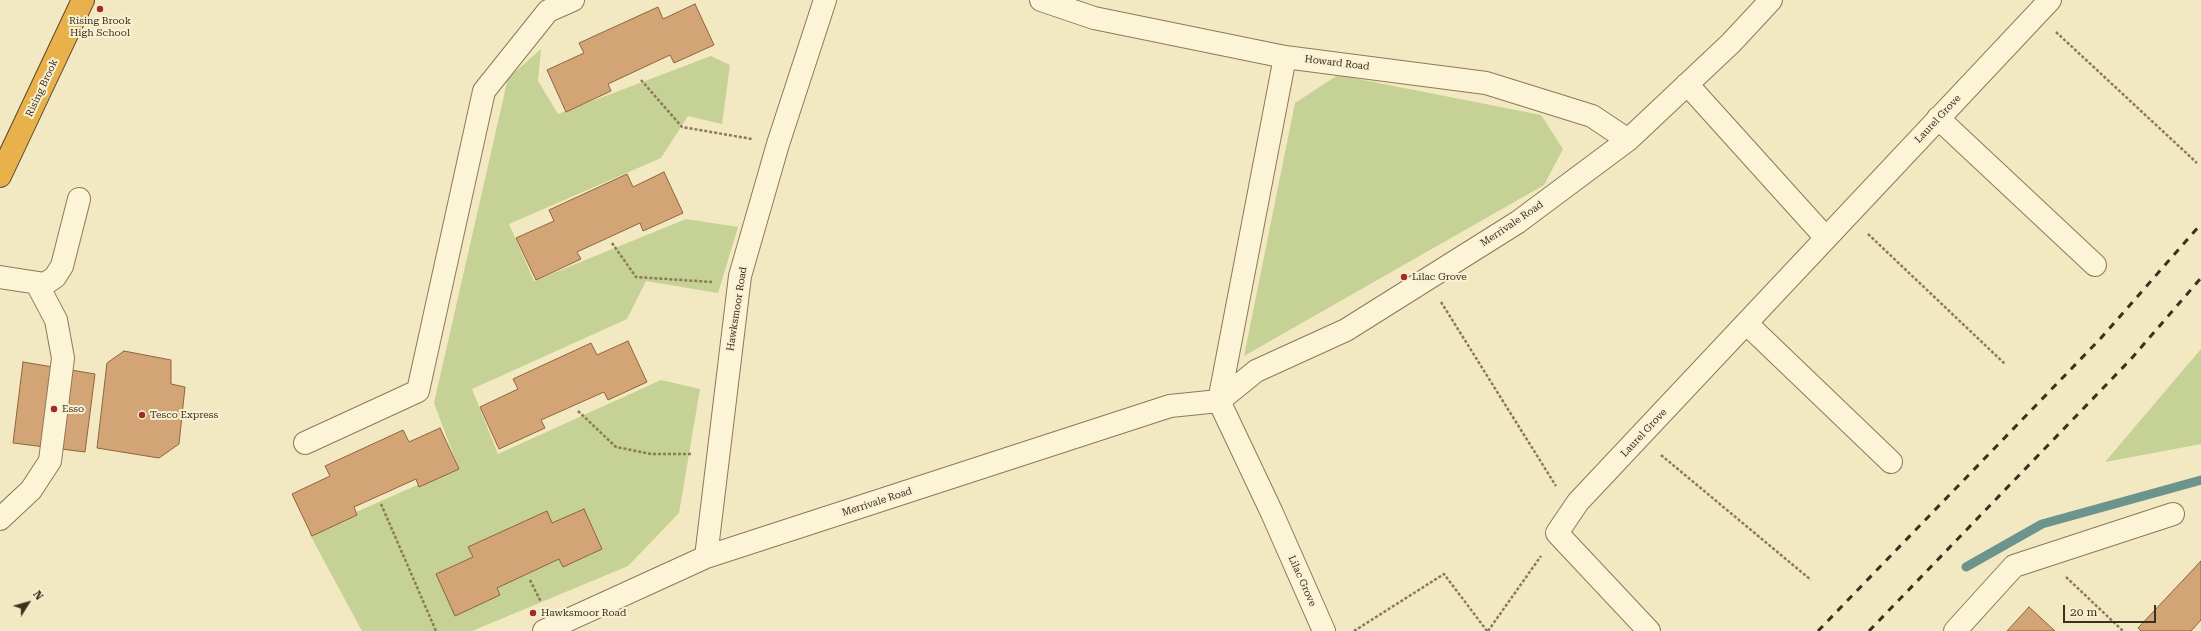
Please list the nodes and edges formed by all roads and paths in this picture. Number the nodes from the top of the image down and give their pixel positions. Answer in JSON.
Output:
{"nodes":[{"id":1,"x":83,"y":0,"type":"edge"},
{"id":2,"x":573,"y":0,"type":"edge"},
{"id":3,"x":1041,"y":0,"type":"edge"},
{"id":4,"x":1771,"y":0,"type":"edge"},
{"id":5,"x":822,"y":1,"type":"edge"},
{"id":6,"x":2044,"y":7,"type":"edge"},
{"id":7,"x":1285,"y":57,"type":"junction"},
{"id":8,"x":641,"y":80,"type":"dead end"},
{"id":9,"x":1687,"y":84,"type":"junction"},
{"id":10,"x":1938,"y":118,"type":"junction"},
{"id":11,"x":1628,"y":140,"type":"junction"},
{"id":12,"x":778,"y":144,"type":"junction"},
{"id":13,"x":2197,"y":162,"type":"dead end"},
{"id":14,"x":0,"y":176,"type":"edge"},
{"id":15,"x":79,"y":200,"type":"dead end"},
{"id":16,"x":1848,"y":215,"type":"junction"},
{"id":17,"x":1826,"y":238,"type":"junction"},
{"id":18,"x":612,"y":243,"type":"dead end"},
{"id":19,"x":2095,"y":265,"type":"dead end"},
{"id":20,"x":0,"y":277,"type":"edge"},
{"id":21,"x":1427,"y":279,"type":"junction"},
{"id":22,"x":37,"y":284,"type":"junction"},
{"id":23,"x":740,"y":284,"type":"junction"},
{"id":24,"x":1746,"y":323,"type":"junction"},
{"id":25,"x":2005,"y":364,"type":"dead end"},
{"id":26,"x":1219,"y":401,"type":"junction"},
{"id":27,"x":578,"y":411,"type":"dead end"},
{"id":28,"x":1641,"y":438,"type":"junction"},
{"id":29,"x":305,"y":443,"type":"dead end"},
{"id":30,"x":719,"y":454,"type":"junction"},
{"id":31,"x":1891,"y":462,"type":"dead end"},
{"id":32,"x":381,"y":504,"type":"dead end"},
{"id":33,"x":1572,"y":511,"type":"junction"},
{"id":34,"x":2173,"y":514,"type":"dead end"},
{"id":35,"x":0,"y":519,"type":"edge"},
{"id":36,"x":1557,"y":533,"type":"junction"},
{"id":37,"x":2044,"y":556,"type":"junction"},
{"id":38,"x":706,"y":557,"type":"junction"},
{"id":39,"x":1811,"y":580,"type":"dead end"},
{"id":40,"x":436,"y":631,"type":"edge"},
{"id":41,"x":544,"y":631,"type":"edge"},
{"id":42,"x":1324,"y":631,"type":"edge"},
{"id":43,"x":1354,"y":631,"type":"edge"},
{"id":44,"x":1487,"y":631,"type":"edge"},
{"id":45,"x":1649,"y":631,"type":"edge"},
{"id":46,"x":1955,"y":631,"type":"edge"},
{"id":47,"x":2123,"y":631,"type":"edge"}],
"edges":[{"from":1,"to":14,"type":"highway","name":"Rising Brook"},
{"from":2,"to":29,"type":"street"},
{"from":3,"to":7,"type":"street","name":"Howard Road"},
{"from":4,"to":9,"type":"street","name":"Merrivale Road"},
{"from":5,"to":12,"type":"street","name":"Hawksmoor Road"},
{"from":6,"to":10,"type":"street","name":"Laurel Grove"},
{"from":6,"to":13,"type":"path"},
{"from":7,"to":11,"type":"street","name":"Howard Road"},
{"from":7,"to":26,"type":"street"},
{"from":8,"to":12,"type":"path"},
{"from":9,"to":11,"type":"street","name":"Merrivale Road"},
{"from":9,"to":17,"type":"street"},
{"from":10,"to":16,"type":"street","name":"Laurel Grove"},
{"from":10,"to":19,"type":"street"},
{"from":11,"to":21,"type":"street","name":"Merrivale Road"},
{"from":12,"to":23,"type":"street","name":"Hawksmoor Road"},
{"from":15,"to":22,"type":"street"},
{"from":16,"to":17,"type":"street","name":"Laurel Grove"},
{"from":16,"to":25,"type":"path"},
{"from":17,"to":24,"type":"street","name":"Laurel Grove"},
{"from":18,"to":23,"type":"path"},
{"from":20,"to":22,"type":"street"},
{"from":21,"to":26,"type":"street","name":"Merrivale Road"},
{"from":21,"to":33,"type":"path"},
{"from":22,"to":35,"type":"street"},
{"from":23,"to":30,"type":"street","name":"Hawksmoor Road"},
{"from":24,"to":28,"type":"street","name":"Laurel Grove"},
{"from":24,"to":31,"type":"street"},
{"from":26,"to":38,"type":"street","name":"Merrivale Road"},
{"from":26,"to":42,"type":"street","name":"Lilac Grove"},
{"from":27,"to":30,"type":"path"},
{"from":28,"to":33,"type":"street","name":"Laurel Grove"},
{"from":28,"to":39,"type":"path"},
{"from":30,"to":38,"type":"street","name":"Hawksmoor Road"},
{"from":32,"to":40,"type":"path"},
{"from":33,"to":36,"type":"street","name":"Laurel Grove"},
{"from":34,"to":37,"type":"street"},
{"from":36,"to":44,"type":"path"},
{"from":36,"to":45,"type":"street"},
{"from":37,"to":46,"type":"street"},
{"from":37,"to":47,"type":"path"},
{"from":38,"to":41,"type":"street","name":"Merrivale Road"},
{"from":43,"to":44,"type":"path"}]}
